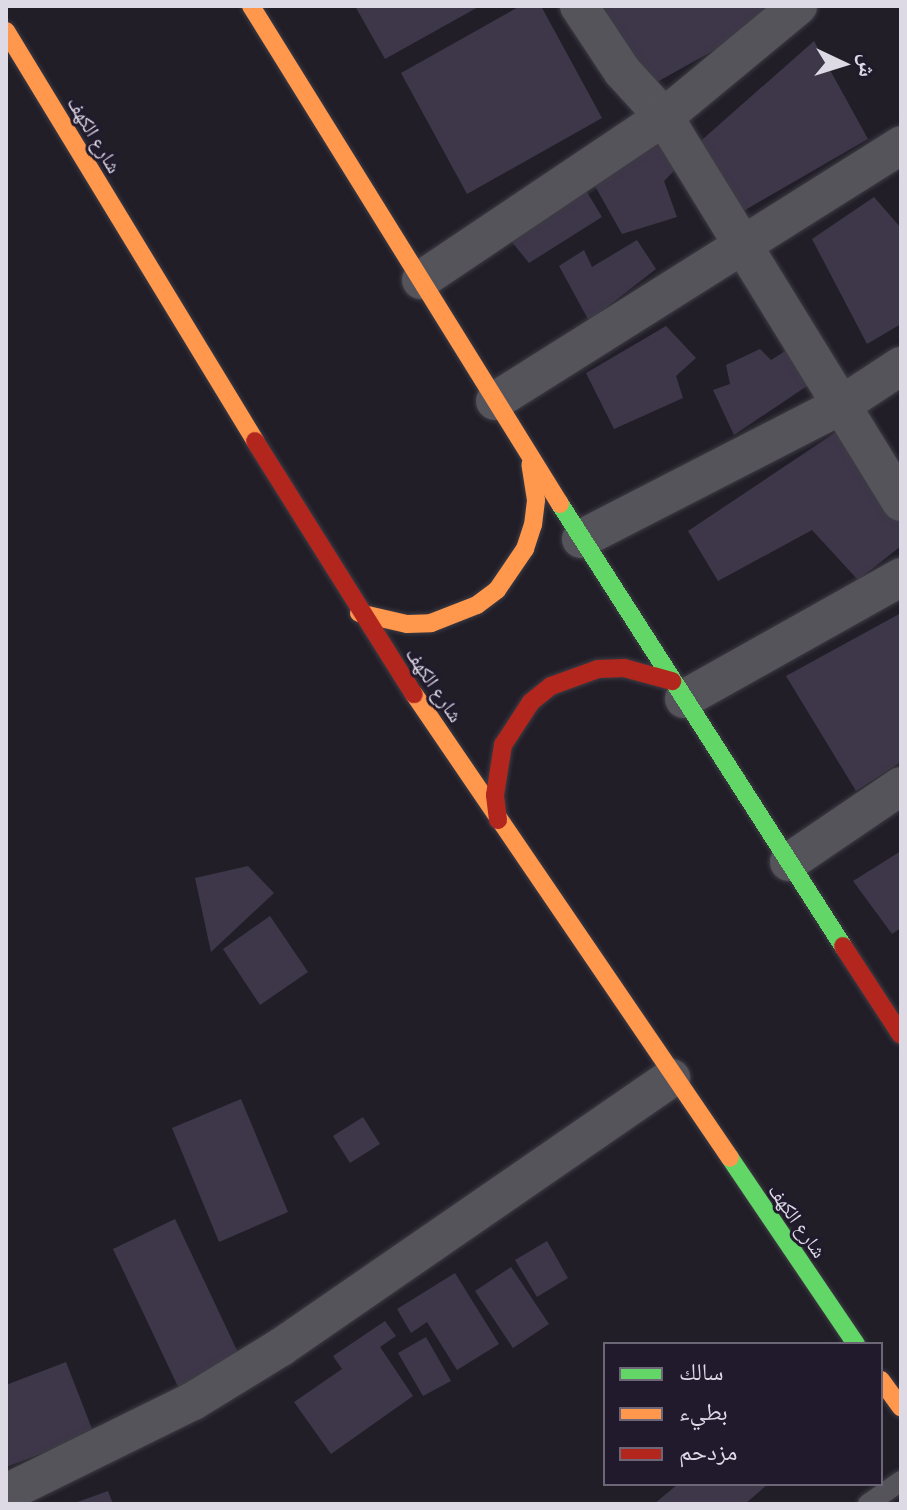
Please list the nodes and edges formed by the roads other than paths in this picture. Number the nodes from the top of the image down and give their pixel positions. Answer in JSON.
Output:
{"nodes":[{"id":1,"x":251,"y":6,"type":"edge"},
{"id":2,"x":579,"y":6,"type":"edge"},
{"id":3,"x":798,"y":6,"type":"edge"},
{"id":4,"x":6,"y":31,"type":"edge"},
{"id":5,"x":664,"y":117,"type":"junction"},
{"id":6,"x":901,"y":145,"type":"edge"},
{"id":7,"x":743,"y":247,"type":"junction"},
{"id":8,"x":421,"y":280,"type":"junction"},
{"id":9,"x":901,"y":366,"type":"edge"},
{"id":10,"x":495,"y":401,"type":"junction"},
{"id":11,"x":840,"y":406,"type":"junction"},
{"id":12,"x":527,"y":451,"type":"junction"},
{"id":13,"x":901,"y":502,"type":"edge"},
{"id":14,"x":581,"y":539,"type":"junction"},
{"id":15,"x":901,"y":577,"type":"edge"},
{"id":16,"x":359,"y":613,"type":"junction"},
{"id":17,"x":678,"y":690,"type":"junction"},
{"id":18,"x":901,"y":786,"type":"edge"},
{"id":19,"x":498,"y":820,"type":"junction"},
{"id":20,"x":789,"y":862,"type":"junction"},
{"id":21,"x":896,"y":1017,"type":"edge"},
{"id":22,"x":671,"y":1078,"type":"junction"},
{"id":23,"x":855,"y":1342,"type":"edge"},
{"id":24,"x":883,"y":1383,"type":"edge"},
{"id":25,"x":901,"y":1408,"type":"edge"},
{"id":26,"x":901,"y":1481,"type":"edge"},
{"id":27,"x":6,"y":1493,"type":"edge"},
{"id":28,"x":868,"y":1504,"type":"edge"}],
"edges":[{"from":1,"to":8,"type":"main road"},
{"from":2,"to":5,"type":"street"},
{"from":3,"to":5,"type":"street"},
{"from":4,"to":16,"type":"main road","name":"شارع الكهف"},
{"from":5,"to":7,"type":"street"},
{"from":5,"to":8,"type":"street"},
{"from":6,"to":7,"type":"street"},
{"from":7,"to":10,"type":"street"},
{"from":7,"to":11,"type":"street"},
{"from":8,"to":10,"type":"main road"},
{"from":9,"to":11,"type":"street"},
{"from":10,"to":12,"type":"main road"},
{"from":11,"to":13,"type":"street"},
{"from":11,"to":14,"type":"street"},
{"from":12,"to":14,"type":"main road"},
{"from":12,"to":16,"type":"main road"},
{"from":14,"to":17,"type":"main road"},
{"from":15,"to":17,"type":"street"},
{"from":16,"to":19,"type":"main road","name":"شارع الكهف"},
{"from":17,"to":19,"type":"main road"},
{"from":17,"to":20,"type":"main road"},
{"from":18,"to":20,"type":"street"},
{"from":19,"to":22,"type":"main road","name":"شارع الكهف"},
{"from":20,"to":21,"type":"main road"},
{"from":22,"to":23,"type":"main road","name":"شارع الكهف"},
{"from":22,"to":27,"type":"street"},
{"from":24,"to":25,"type":"main road"},
{"from":26,"to":28,"type":"lane"}]}
